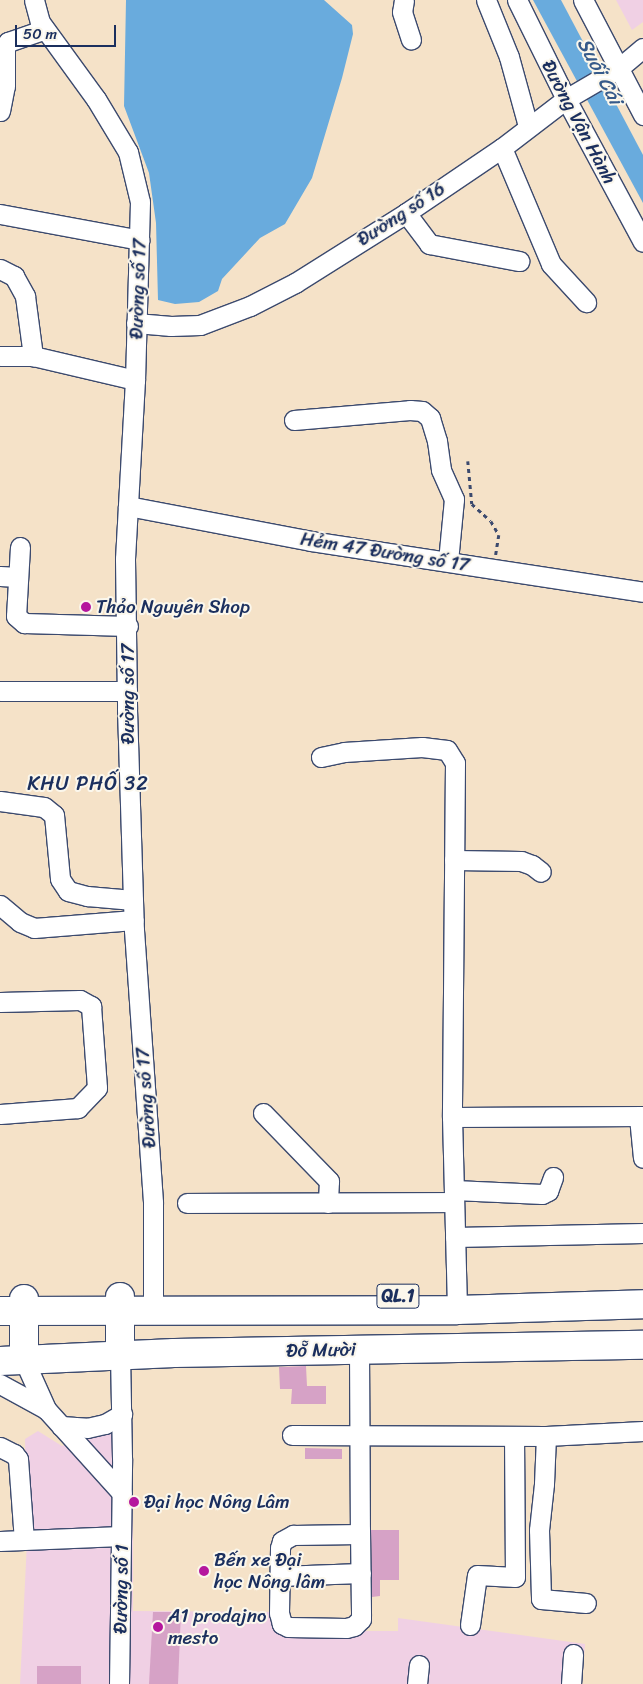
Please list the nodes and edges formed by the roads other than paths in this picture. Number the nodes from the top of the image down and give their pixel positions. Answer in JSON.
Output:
{"nodes":[{"id":1,"x":34,"y":0,"type":"edge"},
{"id":2,"x":404,"y":0,"type":"edge"},
{"id":3,"x":486,"y":0,"type":"edge"},
{"id":4,"x":518,"y":0,"type":"edge"},
{"id":5,"x":582,"y":0,"type":"edge"},
{"id":6,"x":45,"y":29,"type":"junction"},
{"id":7,"x":411,"y":40,"type":"dead end"},
{"id":8,"x":643,"y":48,"type":"edge"},
{"id":9,"x":614,"y":71,"type":"junction"},
{"id":10,"x":572,"y":96,"type":"junction"},
{"id":11,"x":0,"y":111,"type":"edge"},
{"id":12,"x":643,"y":115,"type":"edge"},
{"id":13,"x":528,"y":126,"type":"junction"},
{"id":14,"x":502,"y":148,"type":"junction"},
{"id":15,"x":406,"y":213,"type":"junction"},
{"id":16,"x":0,"y":214,"type":"edge"},
{"id":17,"x":140,"y":240,"type":"junction"},
{"id":18,"x":643,"y":242,"type":"edge"},
{"id":19,"x":520,"y":261,"type":"dead end"},
{"id":20,"x":0,"y":269,"type":"edge"},
{"id":21,"x":586,"y":302,"type":"dead end"},
{"id":22,"x":136,"y":323,"type":"junction"},
{"id":23,"x":0,"y":356,"type":"edge"},
{"id":24,"x":33,"y":356,"type":"junction"},
{"id":25,"x":134,"y":380,"type":"junction"},
{"id":26,"x":294,"y":420,"type":"dead end"},
{"id":27,"x":128,"y":506,"type":"junction"},
{"id":28,"x":20,"y":547,"type":"dead end"},
{"id":29,"x":448,"y":561,"type":"junction"},
{"id":30,"x":9,"y":577,"type":"edge"},
{"id":31,"x":643,"y":592,"type":"edge"},
{"id":32,"x":128,"y":626,"type":"junction"},
{"id":33,"x":127,"y":690,"type":"junction"},
{"id":34,"x":0,"y":691,"type":"edge"},
{"id":35,"x":321,"y":757,"type":"dead end"},
{"id":36,"x":0,"y":801,"type":"edge"},
{"id":37,"x":454,"y":860,"type":"junction"},
{"id":38,"x":541,"y":872,"type":"dead end"},
{"id":39,"x":133,"y":900,"type":"junction"},
{"id":40,"x":0,"y":906,"type":"edge"},
{"id":41,"x":134,"y":920,"type":"junction"},
{"id":42,"x":0,"y":1002,"type":"edge"},
{"id":43,"x":263,"y":1113,"type":"dead end"},
{"id":44,"x":0,"y":1114,"type":"edge"},
{"id":45,"x":641,"y":1116,"type":"edge"},
{"id":46,"x":452,"y":1117,"type":"junction"},
{"id":47,"x":643,"y":1158,"type":"edge"},
{"id":48,"x":553,"y":1176,"type":"dead end"},
{"id":49,"x":454,"y":1196,"type":"junction"},
{"id":50,"x":187,"y":1203,"type":"dead end"},
{"id":51,"x":328,"y":1203,"type":"junction"},
{"id":52,"x":643,"y":1233,"type":"edge"},
{"id":53,"x":455,"y":1237,"type":"junction"},
{"id":54,"x":643,"y":1292,"type":"edge"},
{"id":55,"x":457,"y":1303,"type":"junction"},
{"id":56,"x":120,"y":1304,"type":"junction"},
{"id":57,"x":153,"y":1304,"type":"junction"},
{"id":58,"x":643,"y":1304,"type":"edge"},
{"id":59,"x":12,"y":1305,"type":"edge"},
{"id":60,"x":643,"y":1328,"type":"edge"},
{"id":61,"x":643,"y":1345,"type":"edge"},
{"id":62,"x":154,"y":1347,"type":"junction"},
{"id":63,"x":358,"y":1349,"type":"junction"},
{"id":64,"x":12,"y":1352,"type":"edge"},
{"id":65,"x":120,"y":1354,"type":"junction"},
{"id":66,"x":0,"y":1384,"type":"edge"},
{"id":67,"x":46,"y":1409,"type":"junction"},
{"id":68,"x":122,"y":1414,"type":"junction"},
{"id":69,"x":61,"y":1426,"type":"junction"},
{"id":70,"x":643,"y":1431,"type":"edge"},
{"id":71,"x":292,"y":1435,"type":"dead end"},
{"id":72,"x":359,"y":1436,"type":"junction"},
{"id":73,"x":514,"y":1436,"type":"junction"},
{"id":74,"x":546,"y":1436,"type":"junction"},
{"id":75,"x":0,"y":1447,"type":"edge"},
{"id":76,"x":122,"y":1494,"type":"junction"},
{"id":77,"x":360,"y":1532,"type":"junction"},
{"id":78,"x":122,"y":1536,"type":"junction"},
{"id":79,"x":24,"y":1540,"type":"junction"},
{"id":80,"x":0,"y":1541,"type":"edge"},
{"id":81,"x":361,"y":1574,"type":"junction"},
{"id":82,"x":279,"y":1576,"type":"junction"},
{"id":83,"x":586,"y":1603,"type":"dead end"},
{"id":84,"x":470,"y":1625,"type":"dead end"},
{"id":85,"x":573,"y":1654,"type":"dead end"},
{"id":86,"x":418,"y":1665,"type":"dead end"},
{"id":87,"x":119,"y":1684,"type":"edge"},
{"id":88,"x":417,"y":1684,"type":"edge"},
{"id":89,"x":571,"y":1684,"type":"edge"}],
"edges":[{"from":1,"to":6,"type":"street","name":"Đường số 17"},
{"from":2,"to":7,"type":"street"},
{"from":3,"to":13,"type":"street"},
{"from":4,"to":10,"type":"street","name":"Đường Vận Hành"},
{"from":5,"to":9,"type":"street"},
{"from":6,"to":11,"type":"street"},
{"from":6,"to":17,"type":"street","name":"Đường số 17"},
{"from":8,"to":9,"type":"street","name":"Đường số 16"},
{"from":9,"to":10,"type":"street","name":"Đường số 16"},
{"from":9,"to":12,"type":"street"},
{"from":10,"to":13,"type":"street","name":"Đường số 16"},
{"from":10,"to":18,"type":"street","name":"Đường Vận Hành"},
{"from":13,"to":14,"type":"street","name":"Đường số 16"},
{"from":14,"to":15,"type":"street","name":"Đường số 16"},
{"from":14,"to":21,"type":"street"},
{"from":15,"to":19,"type":"street"},
{"from":15,"to":22,"type":"street","name":"Đường số 16"},
{"from":16,"to":17,"type":"street"},
{"from":17,"to":22,"type":"street","name":"Đường số 17"},
{"from":20,"to":24,"type":"street"},
{"from":22,"to":25,"type":"street","name":"Đường số 17"},
{"from":23,"to":24,"type":"street"},
{"from":24,"to":25,"type":"street"},
{"from":25,"to":27,"type":"street","name":"Đường số 17"},
{"from":26,"to":29,"type":"street"},
{"from":27,"to":29,"type":"street","name":"Hẻm 47 Đường số 17"},
{"from":27,"to":32,"type":"street","name":"Đường số 17"},
{"from":28,"to":30,"type":"street"},
{"from":29,"to":31,"type":"street","name":"Hẻm 47 Đường số 17"},
{"from":30,"to":32,"type":"street"},
{"from":32,"to":33,"type":"street","name":"Đường số 17"},
{"from":33,"to":34,"type":"street"},
{"from":33,"to":39,"type":"street","name":"Đường số 17"},
{"from":35,"to":37,"type":"street"},
{"from":36,"to":39,"type":"street"},
{"from":37,"to":38,"type":"street"},
{"from":37,"to":46,"type":"street"},
{"from":39,"to":41,"type":"street","name":"Đường số 17"},
{"from":40,"to":41,"type":"street"},
{"from":41,"to":57,"type":"street","name":"Đường số 17"},
{"from":42,"to":44,"type":"street"},
{"from":43,"to":51,"type":"street"},
{"from":45,"to":46,"type":"street"},
{"from":45,"to":47,"type":"street"},
{"from":46,"to":49,"type":"street"},
{"from":48,"to":49,"type":"street"},
{"from":49,"to":51,"type":"street"},
{"from":49,"to":53,"type":"street"},
{"from":50,"to":51,"type":"street"},
{"from":52,"to":53,"type":"street"},
{"from":53,"to":55,"type":"street"},
{"from":54,"to":55,"type":"highway","name":"Đỗ Mười","number":"QL.1"},
{"from":55,"to":57,"type":"highway","name":"Đỗ Mười","number":"QL.1"},
{"from":55,"to":58,"type":"highway","name":"Đỗ Mười","number":"QL.1"},
{"from":56,"to":57,"type":"highway","name":"Đỗ Mười","number":"QL.1"},
{"from":56,"to":59,"type":"highway","name":"Đỗ Mười","number":"QL.1"},
{"from":56,"to":65,"type":"highway"},
{"from":57,"to":62,"type":"highway"},
{"from":59,"to":64,"type":"highway"},
{"from":60,"to":62,"type":"highway","name":"Đỗ Mười","number":"QL.1"},
{"from":61,"to":63,"type":"highway","name":"Đỗ Mười","number":"QL.1"},
{"from":62,"to":63,"type":"highway","name":"Đỗ Mười","number":"QL.1"},
{"from":62,"to":65,"type":"highway","name":"Đỗ Mười","number":"QL.1"},
{"from":63,"to":72,"type":"street"},
{"from":64,"to":65,"type":"highway","name":"Đỗ Mười","number":"QL.1"},
{"from":64,"to":67,"type":"street"},
{"from":65,"to":68,"type":"street","name":"Đường số 1"},
{"from":66,"to":67,"type":"street"},
{"from":67,"to":69,"type":"street"},
{"from":68,"to":69,"type":"street"},
{"from":68,"to":76,"type":"street","name":"Đường số 1"},
{"from":69,"to":76,"type":"street"},
{"from":70,"to":74,"type":"street"},
{"from":71,"to":72,"type":"street"},
{"from":72,"to":73,"type":"street"},
{"from":72,"to":77,"type":"street"},
{"from":73,"to":74,"type":"street"},
{"from":73,"to":84,"type":"street"},
{"from":74,"to":83,"type":"street"},
{"from":75,"to":79,"type":"street"},
{"from":76,"to":78,"type":"street","name":"Đường số 1"},
{"from":77,"to":81,"type":"street"},
{"from":77,"to":82,"type":"street"},
{"from":78,"to":79,"type":"street"},
{"from":78,"to":87,"type":"street","name":"Đường số 1"},
{"from":79,"to":80,"type":"street"},
{"from":81,"to":82,"type":"street"},
{"from":81,"to":82,"type":"street"},
{"from":85,"to":89,"type":"street"},
{"from":86,"to":88,"type":"street"}]}
